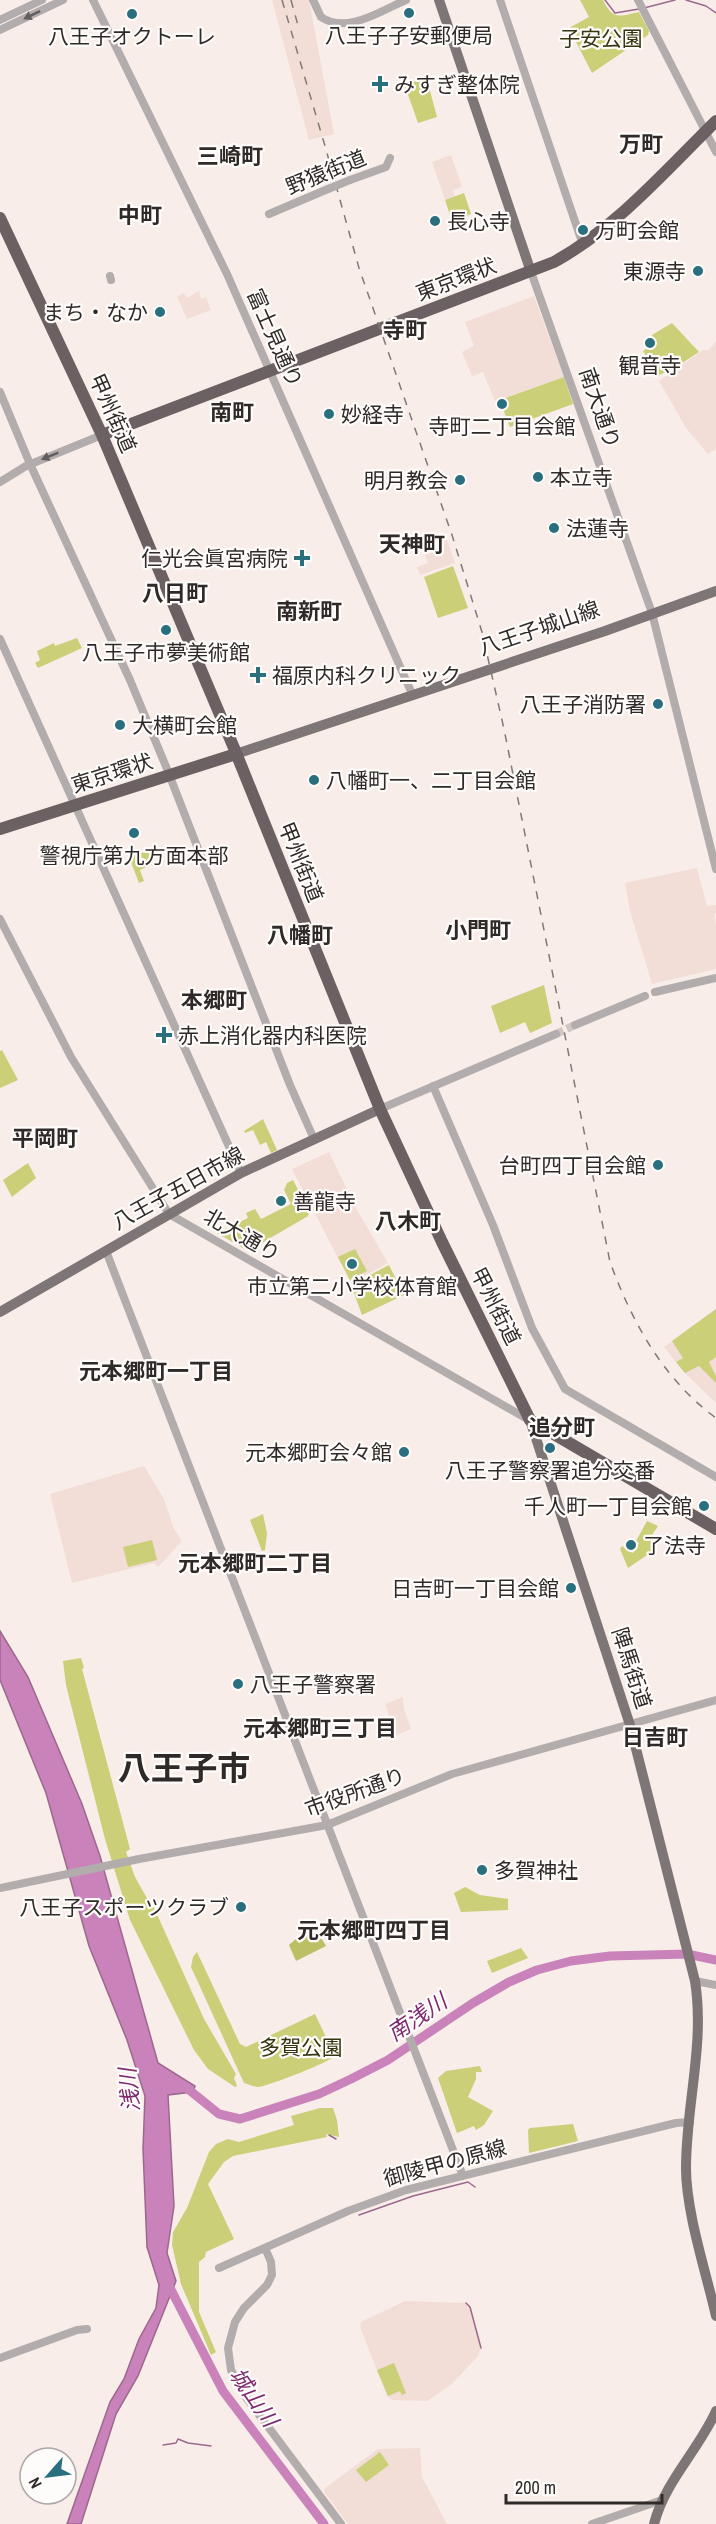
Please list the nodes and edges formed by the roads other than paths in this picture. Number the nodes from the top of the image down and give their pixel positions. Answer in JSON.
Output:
{"nodes":[{"id":1,"x":42,"y":0,"type":"edge"},
{"id":2,"x":63,"y":0,"type":"edge"},
{"id":3,"x":93,"y":0,"type":"edge"},
{"id":4,"x":314,"y":0,"type":"edge"},
{"id":5,"x":406,"y":0,"type":"edge"},
{"id":6,"x":439,"y":0,"type":"edge"},
{"id":7,"x":500,"y":0,"type":"edge"},
{"id":8,"x":641,"y":5,"type":"edge"},
{"id":9,"x":0,"y":20,"type":"edge"},
{"id":10,"x":0,"y":30,"type":"edge"},
{"id":11,"x":716,"y":121,"type":"edge"},
{"id":12,"x":705,"y":131,"type":"junction"},
{"id":13,"x":716,"y":152,"type":"edge"},
{"id":14,"x":390,"y":158,"type":"dead end"},
{"id":15,"x":269,"y":214,"type":"dead end"},
{"id":16,"x":0,"y":218,"type":"edge"},
{"id":17,"x":583,"y":245,"type":"junction"},
{"id":18,"x":531,"y":272,"type":"junction"},
{"id":19,"x":270,"y":370,"type":"junction"},
{"id":20,"x":0,"y":393,"type":"edge"},
{"id":21,"x":102,"y":435,"type":"junction"},
{"id":22,"x":30,"y":464,"type":"junction"},
{"id":23,"x":0,"y":482,"type":"edge"},
{"id":24,"x":716,"y":591,"type":"edge"},
{"id":25,"x":652,"y":613,"type":"junction"},
{"id":26,"x":0,"y":639,"type":"edge"},
{"id":27,"x":412,"y":694,"type":"junction"},
{"id":28,"x":236,"y":751,"type":"junction"},
{"id":29,"x":169,"y":772,"type":"junction"},
{"id":30,"x":75,"y":802,"type":"junction"},
{"id":31,"x":0,"y":822,"type":"edge"},
{"id":32,"x":0,"y":829,"type":"edge"},
{"id":33,"x":716,"y":869,"type":"edge"},
{"id":34,"x":0,"y":919,"type":"edge"},
{"id":35,"x":716,"y":978,"type":"edge"},
{"id":36,"x":655,"y":992,"type":"dead end"},
{"id":37,"x":645,"y":996,"type":"dead end"},
{"id":38,"x":575,"y":1025,"type":"tunnel mouth"},
{"id":39,"x":556,"y":1034,"type":"tunnel mouth"},
{"id":40,"x":433,"y":1086,"type":"junction"},
{"id":41,"x":380,"y":1109,"type":"junction"},
{"id":42,"x":314,"y":1139,"type":"junction"},
{"id":43,"x":242,"y":1173,"type":"junction"},
{"id":44,"x":169,"y":1214,"type":"junction"},
{"id":45,"x":105,"y":1251,"type":"junction"},
{"id":46,"x":0,"y":1312,"type":"edge"},
{"id":47,"x":530,"y":1420,"type":"junction"},
{"id":48,"x":716,"y":1477,"type":"edge"},
{"id":49,"x":716,"y":1529,"type":"edge"},
{"id":50,"x":716,"y":1700,"type":"edge"},
{"id":51,"x":630,"y":1725,"type":"junction"},
{"id":52,"x":327,"y":1826,"type":"junction"},
{"id":53,"x":0,"y":1888,"type":"edge"},
{"id":54,"x":694,"y":1978,"type":"junction"},
{"id":55,"x":716,"y":1985,"type":"edge"},
{"id":56,"x":690,"y":2122,"type":"junction"},
{"id":57,"x":464,"y":2176,"type":"junction"},
{"id":58,"x":265,"y":2248,"type":"junction"},
{"id":59,"x":219,"y":2268,"type":"dead end"},
{"id":60,"x":716,"y":2316,"type":"edge"},
{"id":61,"x":87,"y":2329,"type":"dead end"},
{"id":62,"x":0,"y":2358,"type":"edge"},
{"id":63,"x":716,"y":2411,"type":"edge"},
{"id":64,"x":662,"y":2500,"type":"junction"},
{"id":65,"x":340,"y":2524,"type":"edge"},
{"id":66,"x":592,"y":2524,"type":"edge"},
{"id":67,"x":654,"y":2524,"type":"edge"}],
"edges":[{"from":1,"to":9,"type":"street"},
{"from":2,"to":10,"type":"street","one_way":true},
{"from":3,"to":19,"type":"street","name":"富士見通り"},
{"from":4,"to":5,"type":"street"},
{"from":6,"to":18,"type":"main road","name":"南大通り"},
{"from":7,"to":17,"type":"street"},
{"from":8,"to":12,"type":"street"},
{"from":11,"to":12,"type":"highway","name":"東京環状"},
{"from":12,"to":13,"type":"street"},
{"from":12,"to":17,"type":"highway","name":"東京環状"},
{"from":14,"to":15,"type":"street","name":"野猿街道","bridge":true},
{"from":16,"to":21,"type":"highway","name":"甲州街道"},
{"from":17,"to":18,"type":"highway","name":"東京環状"},
{"from":18,"to":19,"type":"highway","name":"東京環状"},
{"from":18,"to":25,"type":"street","name":"南大通り"},
{"from":19,"to":21,"type":"highway","name":"東京環状"},
{"from":19,"to":27,"type":"street","name":"富士見通り"},
{"from":20,"to":22,"type":"street"},
{"from":21,"to":22,"type":"street","one_way":true},
{"from":21,"to":28,"type":"highway","name":"甲州街道"},
{"from":22,"to":23,"type":"street"},
{"from":22,"to":29,"type":"street"},
{"from":24,"to":25,"type":"main road","name":"八王子城山線"},
{"from":25,"to":27,"type":"main road","name":"八王子城山線"},
{"from":25,"to":33,"type":"street","name":"南大通り"},
{"from":26,"to":30,"type":"street"},
{"from":27,"to":28,"type":"main road","name":"八王子城山線"},
{"from":28,"to":29,"type":"highway","name":"東京環状"},
{"from":28,"to":41,"type":"highway","name":"甲州街道"},
{"from":29,"to":30,"type":"highway","name":"東京環状"},
{"from":29,"to":42,"type":"street"},
{"from":30,"to":31,"type":"highway","name":"東京環状"},
{"from":30,"to":32,"type":"highway","name":"東京環状"},
{"from":30,"to":43,"type":"street"},
{"from":34,"to":44,"type":"street","name":"北大通り"},
{"from":35,"to":36,"type":"street"},
{"from":37,"to":38,"type":"street"},
{"from":39,"to":40,"type":"street"},
{"from":40,"to":41,"type":"street"},
{"from":40,"to":48,"type":"street"},
{"from":41,"to":42,"type":"main road","name":"八王子五日市線"},
{"from":41,"to":47,"type":"highway","name":"甲州街道"},
{"from":42,"to":43,"type":"main road","name":"八王子五日市線"},
{"from":43,"to":44,"type":"main road","name":"八王子五日市線"},
{"from":44,"to":45,"type":"main road","name":"八王子五日市線"},
{"from":44,"to":47,"type":"street","name":"北大通り"},
{"from":45,"to":46,"type":"main road","name":"八王子五日市線"},
{"from":45,"to":52,"type":"street"},
{"from":47,"to":49,"type":"highway"},
{"from":47,"to":51,"type":"main road","name":"陣馬街道"},
{"from":50,"to":51,"type":"street","name":"市役所通り"},
{"from":51,"to":52,"type":"street","name":"市役所通り"},
{"from":51,"to":54,"type":"main road","name":"陣馬街道"},
{"from":52,"to":53,"type":"street","name":"市役所通り"},
{"from":52,"to":57,"type":"street"},
{"from":54,"to":55,"type":"street"},
{"from":54,"to":56,"type":"main road"},
{"from":56,"to":57,"type":"street","name":"御陵甲の原線"},
{"from":56,"to":60,"type":"main road"},
{"from":57,"to":58,"type":"street","name":"御陵甲の原線"},
{"from":58,"to":59,"type":"street","name":"御陵甲の原線"},
{"from":58,"to":65,"type":"street"},
{"from":61,"to":62,"type":"street"},
{"from":63,"to":64,"type":"main road"},
{"from":64,"to":66,"type":"street"},
{"from":64,"to":67,"type":"main road"}]}
